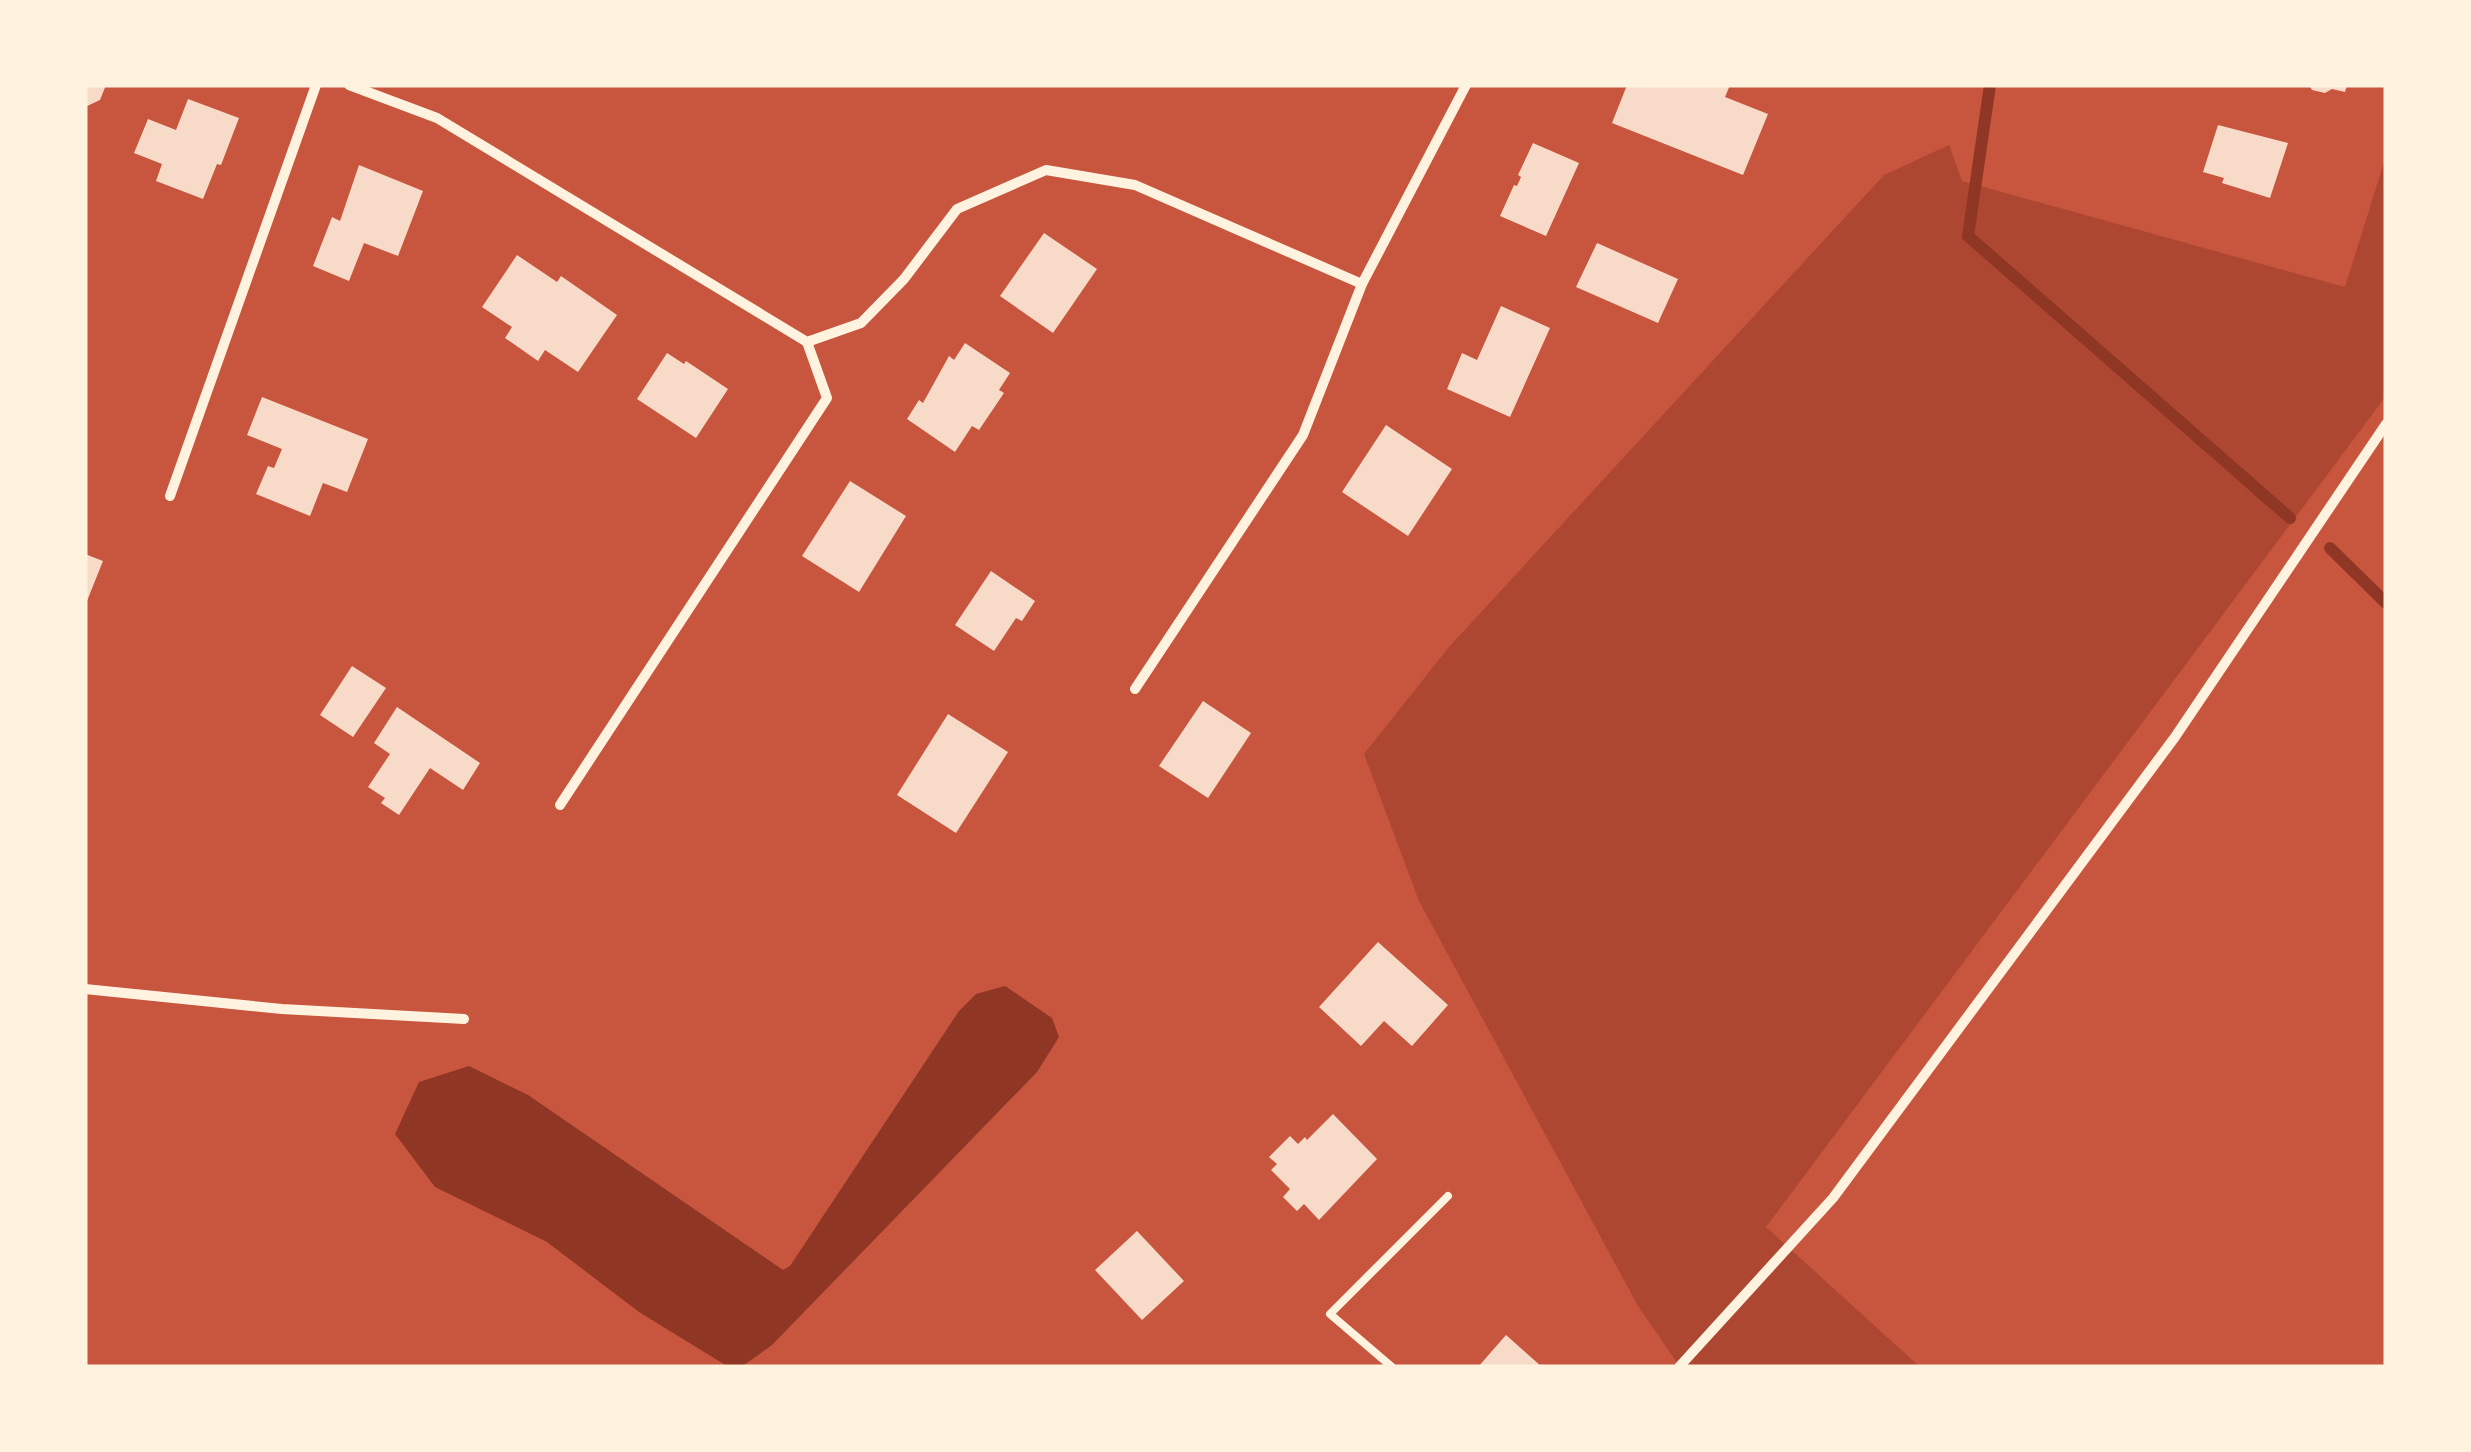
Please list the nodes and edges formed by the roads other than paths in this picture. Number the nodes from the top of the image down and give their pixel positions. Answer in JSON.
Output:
{"nodes":[{"id":1,"x":316,"y":85,"type":"edge"},
{"id":2,"x":350,"y":85,"type":"edge"},
{"id":3,"x":1466,"y":85,"type":"edge"},
{"id":4,"x":1362,"y":284,"type":"junction"},
{"id":5,"x":807,"y":342,"type":"junction"},
{"id":6,"x":2386,"y":424,"type":"edge"},
{"id":7,"x":170,"y":496,"type":"dead end"},
{"id":8,"x":1135,"y":689,"type":"dead end"},
{"id":9,"x":560,"y":805,"type":"dead end"},
{"id":10,"x":85,"y":989,"type":"edge"},
{"id":11,"x":464,"y":1019,"type":"dead end"},
{"id":12,"x":1448,"y":1196,"type":"dead end"},
{"id":13,"x":1392,"y":1367,"type":"edge"},
{"id":14,"x":1679,"y":1367,"type":"edge"}],
"edges":[{"from":1,"to":7,"type":"street"},
{"from":2,"to":5,"type":"street"},
{"from":3,"to":4,"type":"street"},
{"from":4,"to":5,"type":"street"},
{"from":4,"to":8,"type":"street"},
{"from":5,"to":9,"type":"street"},
{"from":6,"to":14,"type":"street"},
{"from":10,"to":11,"type":"street"},
{"from":12,"to":13,"type":"lane"}]}
